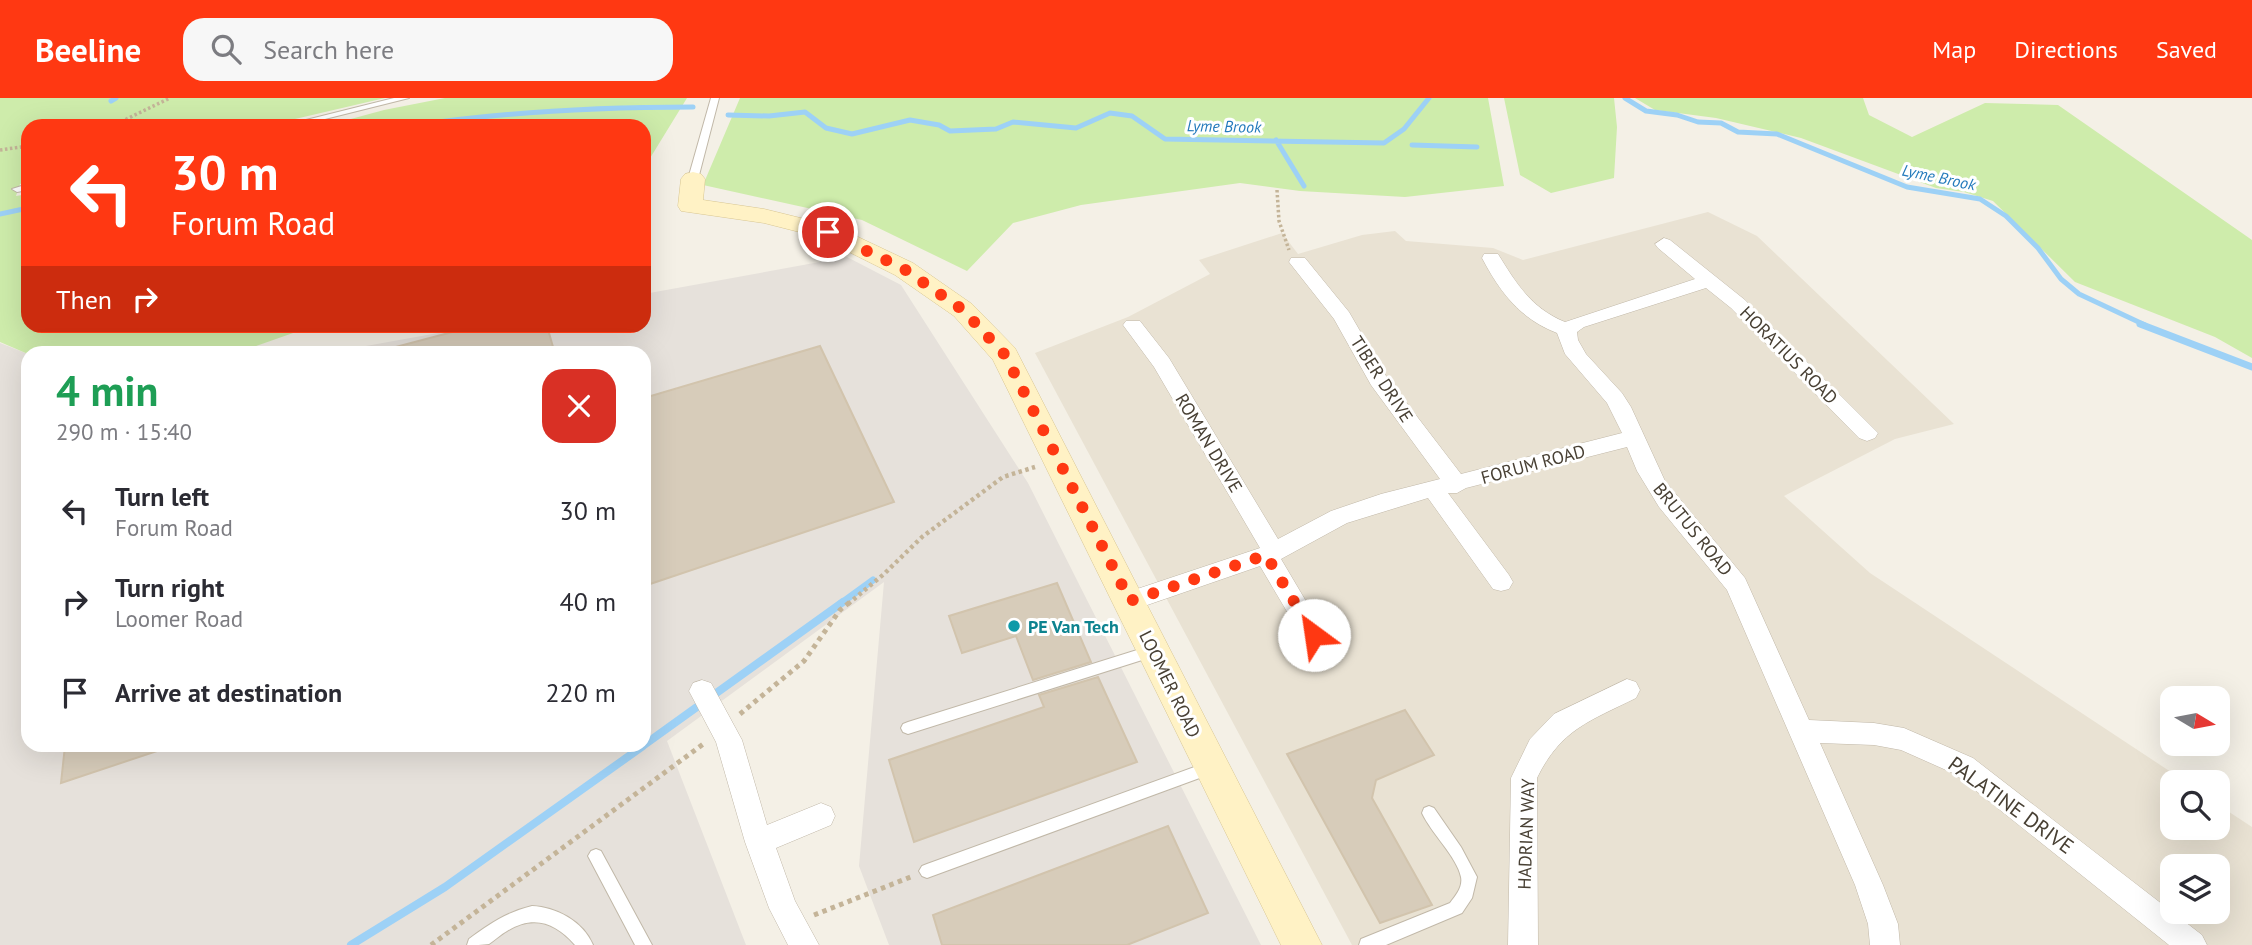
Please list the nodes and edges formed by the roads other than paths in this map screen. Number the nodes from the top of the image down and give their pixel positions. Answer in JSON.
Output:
{"nodes":[{"id":1,"x":405,"y":98,"type":"edge"},
{"id":2,"x":715,"y":98,"type":"edge"},
{"id":3,"x":316,"y":119,"type":"edge"},
{"id":4,"x":693,"y":179,"type":"joint"},
{"id":5,"x":1664,"y":244,"type":"dead end"},
{"id":6,"x":1501,"y":265,"type":"dead end"},
{"id":7,"x":1310,"y":268,"type":"road end"},
{"id":8,"x":1710,"y":280,"type":"junction"},
{"id":9,"x":1567,"y":330,"type":"junction"},
{"id":10,"x":1145,"y":331,"type":"dead end"},
{"id":11,"x":1867,"y":433,"type":"dead end"},
{"id":12,"x":1633,"y":438,"type":"junction"},
{"id":13,"x":1457,"y":485,"type":"junction"},
{"id":14,"x":1434,"y":490,"type":"junction"},
{"id":15,"x":1270,"y":553,"type":"junction"},
{"id":16,"x":1501,"y":582,"type":"dead end"},
{"id":17,"x":1130,"y":601,"type":"junction"},
{"id":18,"x":1314,"y":635,"type":"dead end"},
{"id":19,"x":1154,"y":651,"type":"junction"},
{"id":20,"x":1627,"y":690,"type":"dead end"},
{"id":21,"x":702,"y":691,"type":"dead end"},
{"id":22,"x":908,"y":729,"type":"dead end"},
{"id":23,"x":1803,"y":731,"type":"junction"},
{"id":24,"x":1212,"y":767,"type":"junction"},
{"id":25,"x":1429,"y":813,"type":"dead end"},
{"id":26,"x":821,"y":816,"type":"dead end"},
{"id":27,"x":759,"y":842,"type":"junction"},
{"id":28,"x":596,"y":856,"type":"dead end"},
{"id":29,"x":927,"y":871,"type":"road end"},
{"id":30,"x":797,"y":934,"type":"edge"},
{"id":31,"x":475,"y":945,"type":"edge"},
{"id":32,"x":585,"y":945,"type":"edge"},
{"id":33,"x":644,"y":945,"type":"edge"},
{"id":34,"x":1302,"y":945,"type":"edge"},
{"id":35,"x":1367,"y":945,"type":"edge"},
{"id":36,"x":1523,"y":945,"type":"edge"},
{"id":37,"x":1885,"y":945,"type":"edge"},
{"id":38,"x":2192,"y":945,"type":"edge"}],
"edges":[{"from":1,"to":3,"type":"lane"},
{"from":2,"to":4,"type":"lane","name":"LOOMER ROAD"},
{"from":4,"to":17,"type":"street","name":"LOOMER ROAD"},
{"from":5,"to":8,"type":"street","name":"HORATIUS ROAD"},
{"from":6,"to":9,"type":"street"},
{"from":7,"to":13,"type":"street","name":"TIBER DRIVE"},
{"from":8,"to":9,"type":"street"},
{"from":8,"to":11,"type":"street","name":"HORATIUS ROAD"},
{"from":9,"to":12,"type":"street","name":"BRUTUS ROAD"},
{"from":10,"to":15,"type":"street","name":"ROMAN DRIVE"},
{"from":12,"to":13,"type":"street","name":"FORUM ROAD"},
{"from":12,"to":23,"type":"street","name":"BRUTUS ROAD"},
{"from":13,"to":14,"type":"street","name":"FORUM ROAD"},
{"from":14,"to":15,"type":"street","name":"FORUM ROAD"},
{"from":14,"to":16,"type":"street"},
{"from":15,"to":17,"type":"street","name":"FORUM ROAD"},
{"from":15,"to":18,"type":"street"},
{"from":17,"to":19,"type":"street","name":"LOOMER ROAD"},
{"from":19,"to":22,"type":"lane"},
{"from":19,"to":24,"type":"street","name":"LOOMER ROAD"},
{"from":20,"to":36,"type":"street","name":"HADRIAN WAY"},
{"from":21,"to":27,"type":"street"},
{"from":23,"to":37,"type":"street","name":"BRUTUS ROAD"},
{"from":23,"to":38,"type":"street","name":"PALATINE DRIVE"},
{"from":24,"to":29,"type":"lane"},
{"from":24,"to":34,"type":"street","name":"LOOMER ROAD"},
{"from":25,"to":35,"type":"lane"},
{"from":26,"to":27,"type":"street"},
{"from":27,"to":30,"type":"street"},
{"from":28,"to":33,"type":"lane"},
{"from":31,"to":32,"type":"lane"}]}
